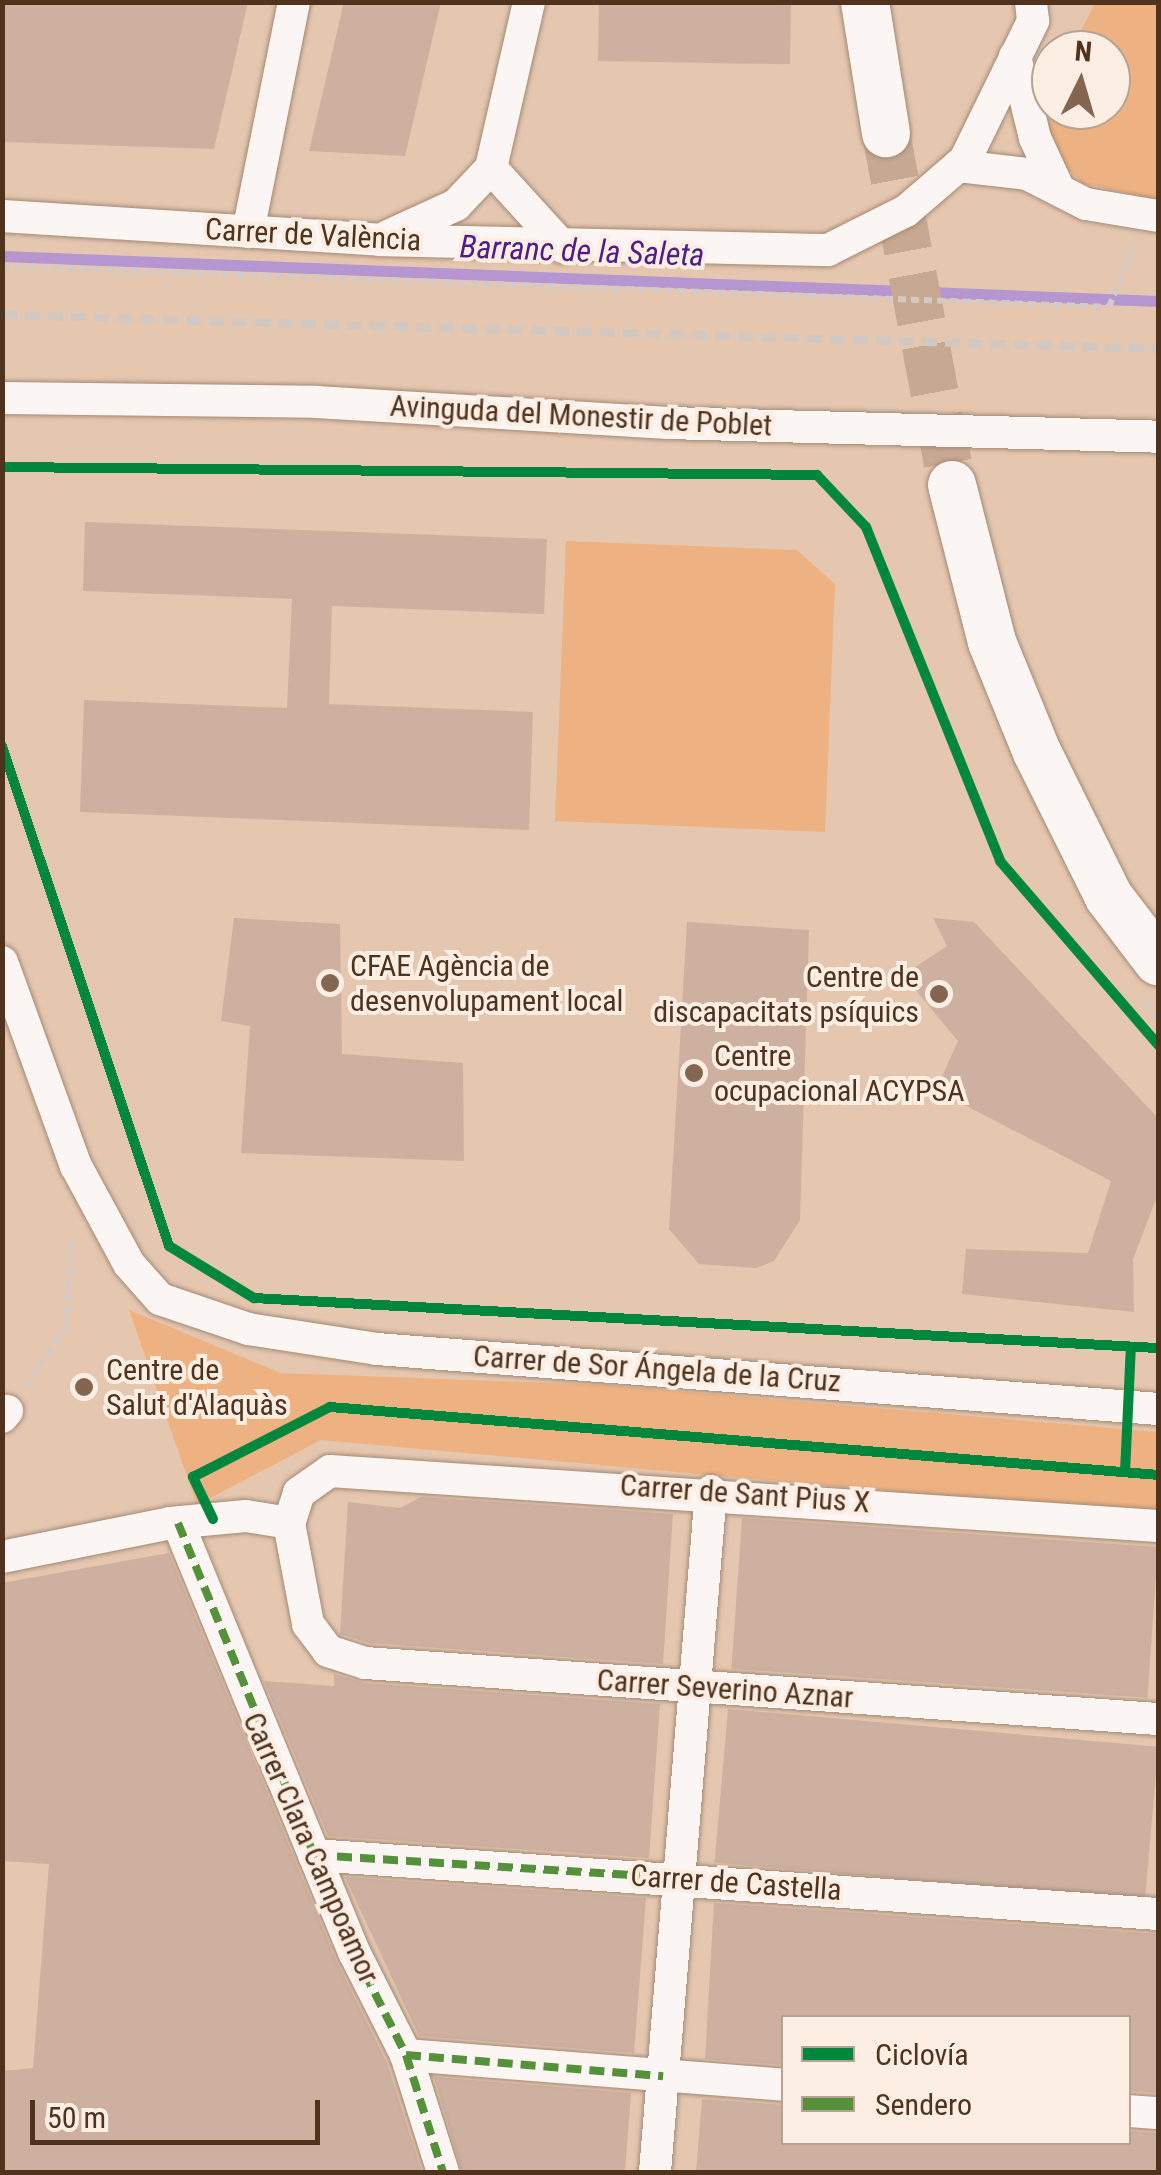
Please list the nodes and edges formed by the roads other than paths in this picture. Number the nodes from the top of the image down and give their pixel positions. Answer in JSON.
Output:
{"nodes":[{"id":1,"x":294,"y":2,"type":"edge"},
{"id":2,"x":530,"y":2,"type":"edge"},
{"id":3,"x":865,"y":2,"type":"edge"},
{"id":4,"x":1031,"y":2,"type":"edge"},
{"id":5,"x":1016,"y":56,"type":"junction"},
{"id":6,"x":886,"y":133,"type":"tunnel mouth"},
{"id":7,"x":958,"y":166,"type":"junction"},
{"id":8,"x":491,"y":168,"type":"junction"},
{"id":9,"x":1058,"y":190,"type":"junction"},
{"id":10,"x":2,"y":216,"type":"edge"},
{"id":11,"x":1158,"y":216,"type":"edge"},
{"id":12,"x":248,"y":232,"type":"junction"},
{"id":13,"x":380,"y":240,"type":"junction"},
{"id":14,"x":563,"y":247,"type":"junction"},
{"id":15,"x":2,"y":398,"type":"edge"},
{"id":16,"x":1158,"y":437,"type":"edge"},
{"id":17,"x":952,"y":485,"type":"tunnel mouth"},
{"id":18,"x":1158,"y":961,"type":"edge"},
{"id":19,"x":2,"y":962,"type":"edge"},
{"id":20,"x":1158,"y":1409,"type":"edge"},
{"id":21,"x":711,"y":1491,"type":"junction"},
{"id":22,"x":178,"y":1523,"type":"junction"},
{"id":23,"x":289,"y":1523,"type":"junction"},
{"id":24,"x":1158,"y":1526,"type":"edge"},
{"id":25,"x":2,"y":1557,"type":"edge"},
{"id":26,"x":694,"y":1688,"type":"junction"},
{"id":27,"x":1158,"y":1720,"type":"edge"},
{"id":28,"x":314,"y":1856,"type":"junction"},
{"id":29,"x":678,"y":1878,"type":"junction"},
{"id":30,"x":1158,"y":1914,"type":"edge"},
{"id":31,"x":406,"y":2055,"type":"junction"},
{"id":32,"x":663,"y":2076,"type":"junction"},
{"id":33,"x":781,"y":2085,"type":"edge"},
{"id":34,"x":1131,"y":2110,"type":"edge"},
{"id":35,"x":1158,"y":2113,"type":"edge"},
{"id":36,"x":443,"y":2172,"type":"edge"},
{"id":37,"x":655,"y":2172,"type":"edge"}],
"edges":[{"from":1,"to":12,"type":"street"},
{"from":2,"to":8,"type":"street"},
{"from":3,"to":6,"type":"street"},
{"from":4,"to":5,"type":"street"},
{"from":5,"to":7,"type":"street"},
{"from":5,"to":9,"type":"street"},
{"from":7,"to":9,"type":"street"},
{"from":7,"to":14,"type":"street","name":"Carrer de València"},
{"from":8,"to":13,"type":"street"},
{"from":8,"to":14,"type":"street"},
{"from":9,"to":11,"type":"street"},
{"from":10,"to":12,"type":"street","name":"Carrer de València"},
{"from":12,"to":13,"type":"street","name":"Carrer de València"},
{"from":13,"to":14,"type":"street","name":"Carrer de València"},
{"from":15,"to":16,"type":"street","name":"Avinguda del Monestir de Poblet"},
{"from":17,"to":18,"type":"street"},
{"from":19,"to":20,"type":"street","name":"Carrer de Sor Ángela de la Cruz"},
{"from":21,"to":23,"type":"street","name":"Carrer de Sant Pius X"},
{"from":21,"to":24,"type":"street","name":"Carrer de Sant Pius X"},
{"from":21,"to":26,"type":"street"},
{"from":22,"to":23,"type":"street"},
{"from":22,"to":25,"type":"street"},
{"from":22,"to":28,"type":"street","name":"Carrer Clara Campoamor"},
{"from":23,"to":26,"type":"street","name":"Carrer Severino Aznar"},
{"from":26,"to":27,"type":"street","name":"Carrer Severino Aznar"},
{"from":26,"to":29,"type":"street"},
{"from":28,"to":29,"type":"street","name":"Carrer de Castella"},
{"from":28,"to":31,"type":"street","name":"Carrer Clara Campoamor"},
{"from":29,"to":30,"type":"street","name":"Carrer de Castella"},
{"from":29,"to":32,"type":"street"},
{"from":31,"to":32,"type":"street"},
{"from":31,"to":36,"type":"street","name":"Carrer Clara Campoamor"},
{"from":32,"to":33,"type":"street"},
{"from":32,"to":37,"type":"street"},
{"from":34,"to":35,"type":"street"}]}
